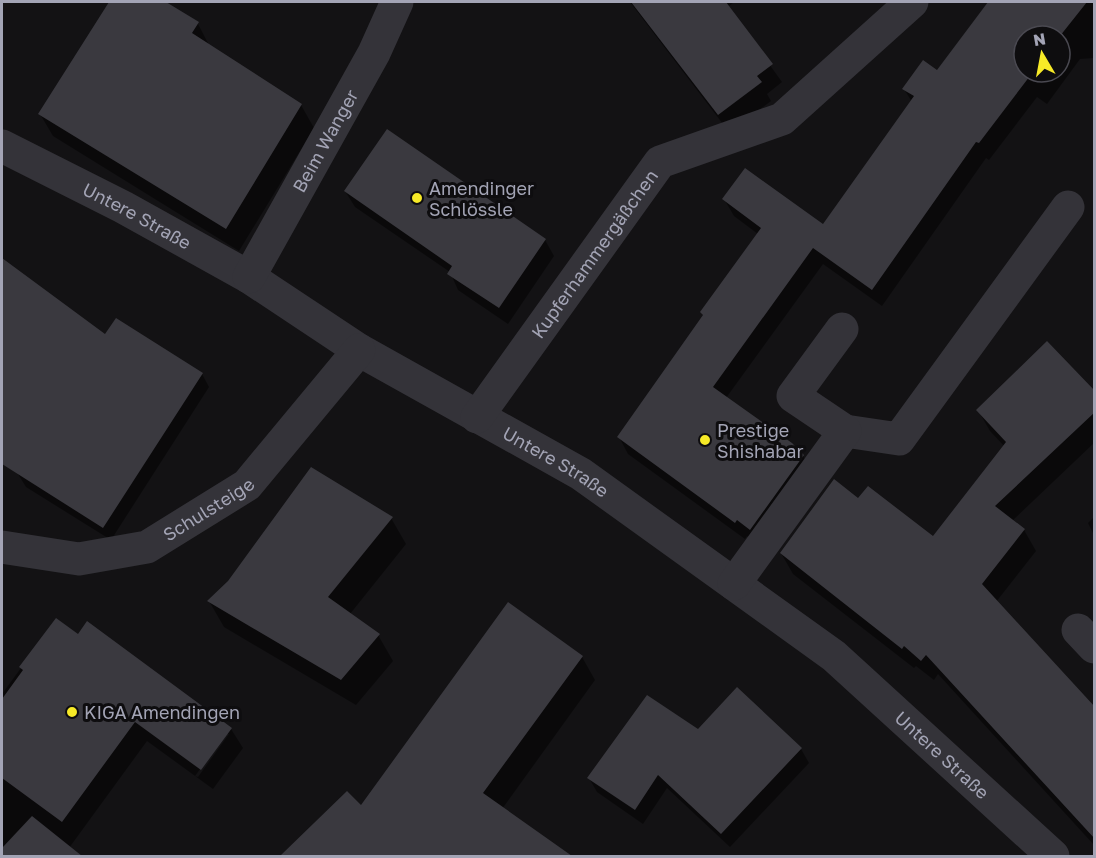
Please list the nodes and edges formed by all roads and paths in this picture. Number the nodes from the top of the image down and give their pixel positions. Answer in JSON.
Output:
{"nodes":[{"id":1,"x":396,"y":2,"type":"edge"},
{"id":2,"x":912,"y":2,"type":"edge"},
{"id":3,"x":2,"y":146,"type":"edge"},
{"id":4,"x":1068,"y":207,"type":"dead end"},
{"id":5,"x":249,"y":277,"type":"junction"},
{"id":6,"x":842,"y":329,"type":"dead end"},
{"id":7,"x":359,"y":350,"type":"junction"},
{"id":8,"x":477,"y":417,"type":"junction"},
{"id":9,"x":845,"y":431,"type":"junction"},
{"id":10,"x":2,"y":547,"type":"edge"},
{"id":11,"x":734,"y":585,"type":"junction"},
{"id":12,"x":1053,"y":856,"type":"edge"}],
"edges":[{"from":1,"to":5,"type":"street","name":"Beim Wanger"},
{"from":2,"to":8,"type":"street","name":"Kupferhammergäßchen"},
{"from":3,"to":5,"type":"street","name":"Untere Straße"},
{"from":4,"to":9,"type":"street"},
{"from":5,"to":7,"type":"street","name":"Untere Straße"},
{"from":6,"to":9,"type":"street"},
{"from":7,"to":8,"type":"street","name":"Untere Straße"},
{"from":7,"to":10,"type":"street","name":"Schulsteige"},
{"from":8,"to":11,"type":"street","name":"Untere Straße"},
{"from":9,"to":11,"type":"street"},
{"from":11,"to":12,"type":"street","name":"Untere Straße"}]}
